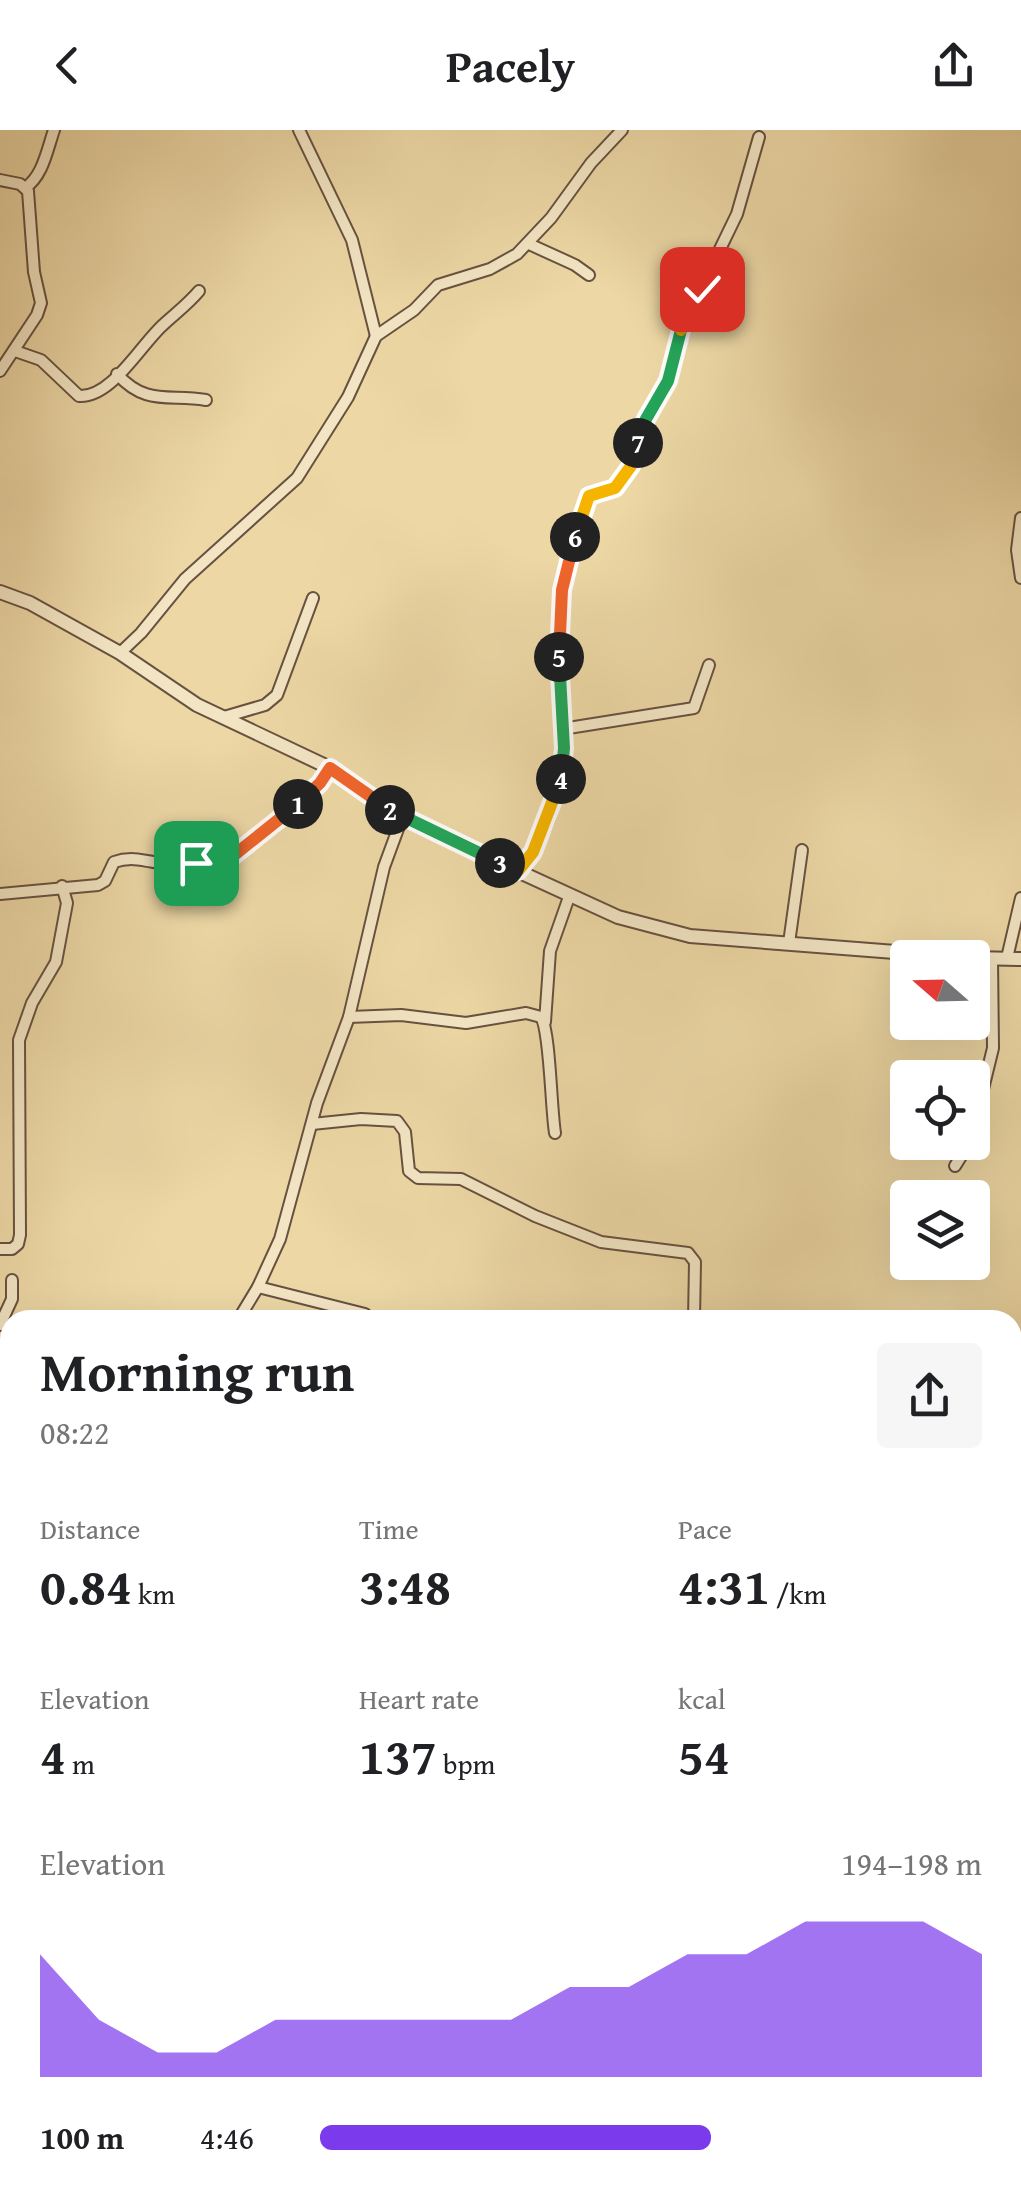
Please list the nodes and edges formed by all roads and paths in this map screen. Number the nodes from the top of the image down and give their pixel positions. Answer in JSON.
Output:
{"nodes":[{"id":1,"x":54,"y":130,"type":"edge"},
{"id":2,"x":299,"y":130,"type":"edge"},
{"id":3,"x":622,"y":130,"type":"edge"},
{"id":4,"x":759,"y":138,"type":"dead end"},
{"id":5,"x":0,"y":180,"type":"edge"},
{"id":6,"x":25,"y":188,"type":"junction"},
{"id":7,"x":529,"y":244,"type":"junction"},
{"id":8,"x":589,"y":276,"type":"dead end"},
{"id":9,"x":200,"y":292,"type":"dead end"},
{"id":10,"x":376,"y":336,"type":"junction"},
{"id":11,"x":15,"y":351,"type":"junction"},
{"id":12,"x":0,"y":370,"type":"edge"},
{"id":13,"x":117,"y":374,"type":"junction"},
{"id":14,"x":206,"y":400,"type":"dead end"},
{"id":15,"x":1021,"y":518,"type":"edge"},
{"id":16,"x":1021,"y":578,"type":"edge"},
{"id":17,"x":0,"y":592,"type":"edge"},
{"id":18,"x":313,"y":598,"type":"dead end"},
{"id":19,"x":120,"y":653,"type":"junction"},
{"id":20,"x":709,"y":665,"type":"dead end"},
{"id":21,"x":224,"y":717,"type":"junction"},
{"id":22,"x":562,"y":730,"type":"junction"},
{"id":23,"x":330,"y":768,"type":"junction"},
{"id":24,"x":402,"y":818,"type":"junction"},
{"id":25,"x":802,"y":850,"type":"dead end"},
{"id":26,"x":518,"y":871,"type":"junction"},
{"id":27,"x":62,"y":886,"type":"junction"},
{"id":28,"x":0,"y":894,"type":"edge"},
{"id":29,"x":570,"y":897,"type":"junction"},
{"id":30,"x":1021,"y":898,"type":"edge"},
{"id":31,"x":789,"y":943,"type":"junction"},
{"id":32,"x":890,"y":951,"type":"edge"},
{"id":33,"x":1007,"y":959,"type":"edge"},
{"id":34,"x":349,"y":1017,"type":"junction"},
{"id":35,"x":545,"y":1022,"type":"junction"},
{"id":36,"x":990,"y":1060,"type":"edge"},
{"id":37,"x":312,"y":1124,"type":"junction"},
{"id":38,"x":555,"y":1133,"type":"dead end"},
{"id":39,"x":959,"y":1160,"type":"edge"},
{"id":40,"x":955,"y":1166,"type":"dead end"},
{"id":41,"x":0,"y":1249,"type":"edge"},
{"id":42,"x":12,"y":1280,"type":"dead end"},
{"id":43,"x":258,"y":1287,"type":"junction"},
{"id":44,"x":7,"y":1310,"type":"edge"},
{"id":45,"x":244,"y":1310,"type":"edge"},
{"id":46,"x":349,"y":1310,"type":"edge"},
{"id":47,"x":694,"y":1310,"type":"edge"}],
"edges":[{"from":1,"to":6,"type":"street"},
{"from":2,"to":10,"type":"street"},
{"from":3,"to":7,"type":"street"},
{"from":4,"to":22,"type":"street"},
{"from":5,"to":6,"type":"street"},
{"from":6,"to":11,"type":"street"},
{"from":7,"to":8,"type":"street"},
{"from":7,"to":10,"type":"street"},
{"from":9,"to":13,"type":"street"},
{"from":10,"to":19,"type":"street"},
{"from":11,"to":12,"type":"street"},
{"from":11,"to":13,"type":"street"},
{"from":13,"to":14,"type":"street"},
{"from":15,"to":16,"type":"street"},
{"from":17,"to":19,"type":"street"},
{"from":18,"to":21,"type":"street"},
{"from":19,"to":21,"type":"street"},
{"from":20,"to":22,"type":"street"},
{"from":21,"to":23,"type":"street"},
{"from":22,"to":26,"type":"street"},
{"from":23,"to":24,"type":"street"},
{"from":23,"to":27,"type":"street"},
{"from":24,"to":26,"type":"street"},
{"from":24,"to":34,"type":"street"},
{"from":25,"to":31,"type":"street"},
{"from":26,"to":29,"type":"street"},
{"from":27,"to":28,"type":"street"},
{"from":27,"to":41,"type":"street"},
{"from":29,"to":31,"type":"street"},
{"from":29,"to":35,"type":"street"},
{"from":30,"to":33,"type":"street"},
{"from":31,"to":32,"type":"street"},
{"from":33,"to":36,"type":"street"},
{"from":34,"to":35,"type":"street"},
{"from":34,"to":37,"type":"street"},
{"from":35,"to":38,"type":"street"},
{"from":37,"to":43,"type":"street"},
{"from":37,"to":47,"type":"street"},
{"from":39,"to":40,"type":"street"},
{"from":42,"to":44,"type":"street"},
{"from":43,"to":45,"type":"street"},
{"from":43,"to":46,"type":"street"}]}
